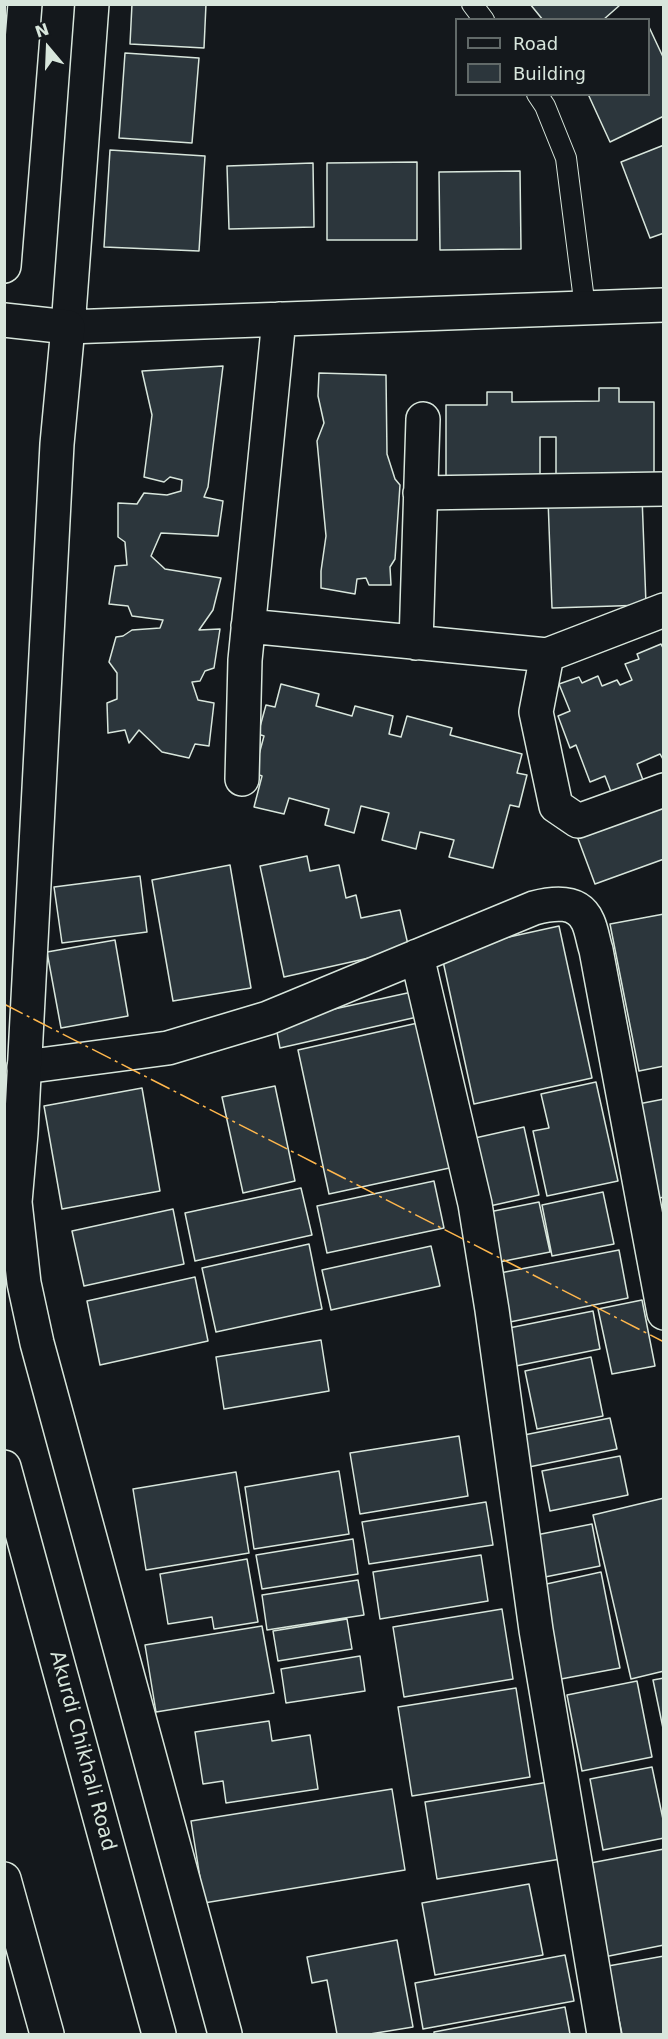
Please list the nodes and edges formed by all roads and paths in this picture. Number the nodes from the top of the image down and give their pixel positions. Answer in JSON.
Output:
{"nodes":[{"id":1,"x":25,"y":4,"type":"edge"},
{"id":2,"x":92,"y":4,"type":"edge"},
{"id":3,"x":472,"y":4,"type":"edge"},
{"id":4,"x":482,"y":18,"type":"edge"},
{"id":5,"x":538,"y":96,"type":"edge"},
{"id":6,"x":4,"y":266,"type":"edge"},
{"id":7,"x":663,"y":305,"type":"edge"},
{"id":8,"x":585,"y":308,"type":"junction"},
{"id":9,"x":279,"y":319,"type":"junction"},
{"id":10,"x":4,"y":320,"type":"edge"},
{"id":11,"x":68,"y":327,"type":"junction"},
{"id":12,"x":423,"y":419,"type":"dead end"},
{"id":13,"x":663,"y":489,"type":"edge"},
{"id":14,"x":420,"y":493,"type":"junction"},
{"id":15,"x":663,"y":610,"type":"edge"},
{"id":16,"x":248,"y":626,"type":"junction"},
{"id":17,"x":416,"y":643,"type":"junction"},
{"id":18,"x":547,"y":655,"type":"junction"},
{"id":19,"x":242,"y":779,"type":"dead end"},
{"id":20,"x":663,"y":790,"type":"edge"},
{"id":21,"x":417,"y":956,"type":"junction"},
{"id":22,"x":24,"y":1067,"type":"junction"},
{"id":23,"x":663,"y":1313,"type":"edge"},
{"id":24,"x":4,"y":1467,"type":"edge"},
{"id":25,"x":4,"y":1879,"type":"edge"},
{"id":26,"x":47,"y":2034,"type":"edge"},
{"id":27,"x":159,"y":2034,"type":"edge"},
{"id":28,"x":225,"y":2034,"type":"edge"},
{"id":29,"x":604,"y":2034,"type":"edge"}],
"edges":[{"from":1,"to":6,"type":"street"},
{"from":2,"to":11,"type":"street"},
{"from":3,"to":4,"type":"lane"},
{"from":5,"to":8,"type":"lane"},
{"from":7,"to":8,"type":"street"},
{"from":8,"to":9,"type":"street"},
{"from":9,"to":11,"type":"street"},
{"from":9,"to":16,"type":"street"},
{"from":10,"to":11,"type":"street"},
{"from":11,"to":22,"type":"street"},
{"from":12,"to":14,"type":"street"},
{"from":13,"to":14,"type":"street"},
{"from":14,"to":17,"type":"street"},
{"from":15,"to":18,"type":"street"},
{"from":16,"to":17,"type":"street"},
{"from":16,"to":19,"type":"street"},
{"from":17,"to":18,"type":"street"},
{"from":18,"to":20,"type":"street"},
{"from":21,"to":22,"type":"street"},
{"from":21,"to":23,"type":"street"},
{"from":21,"to":29,"type":"street"},
{"from":22,"to":28,"type":"street"},
{"from":24,"to":27,"type":"street","name":"Akurdi Chikhali Road"},
{"from":25,"to":26,"type":"street"}]}
